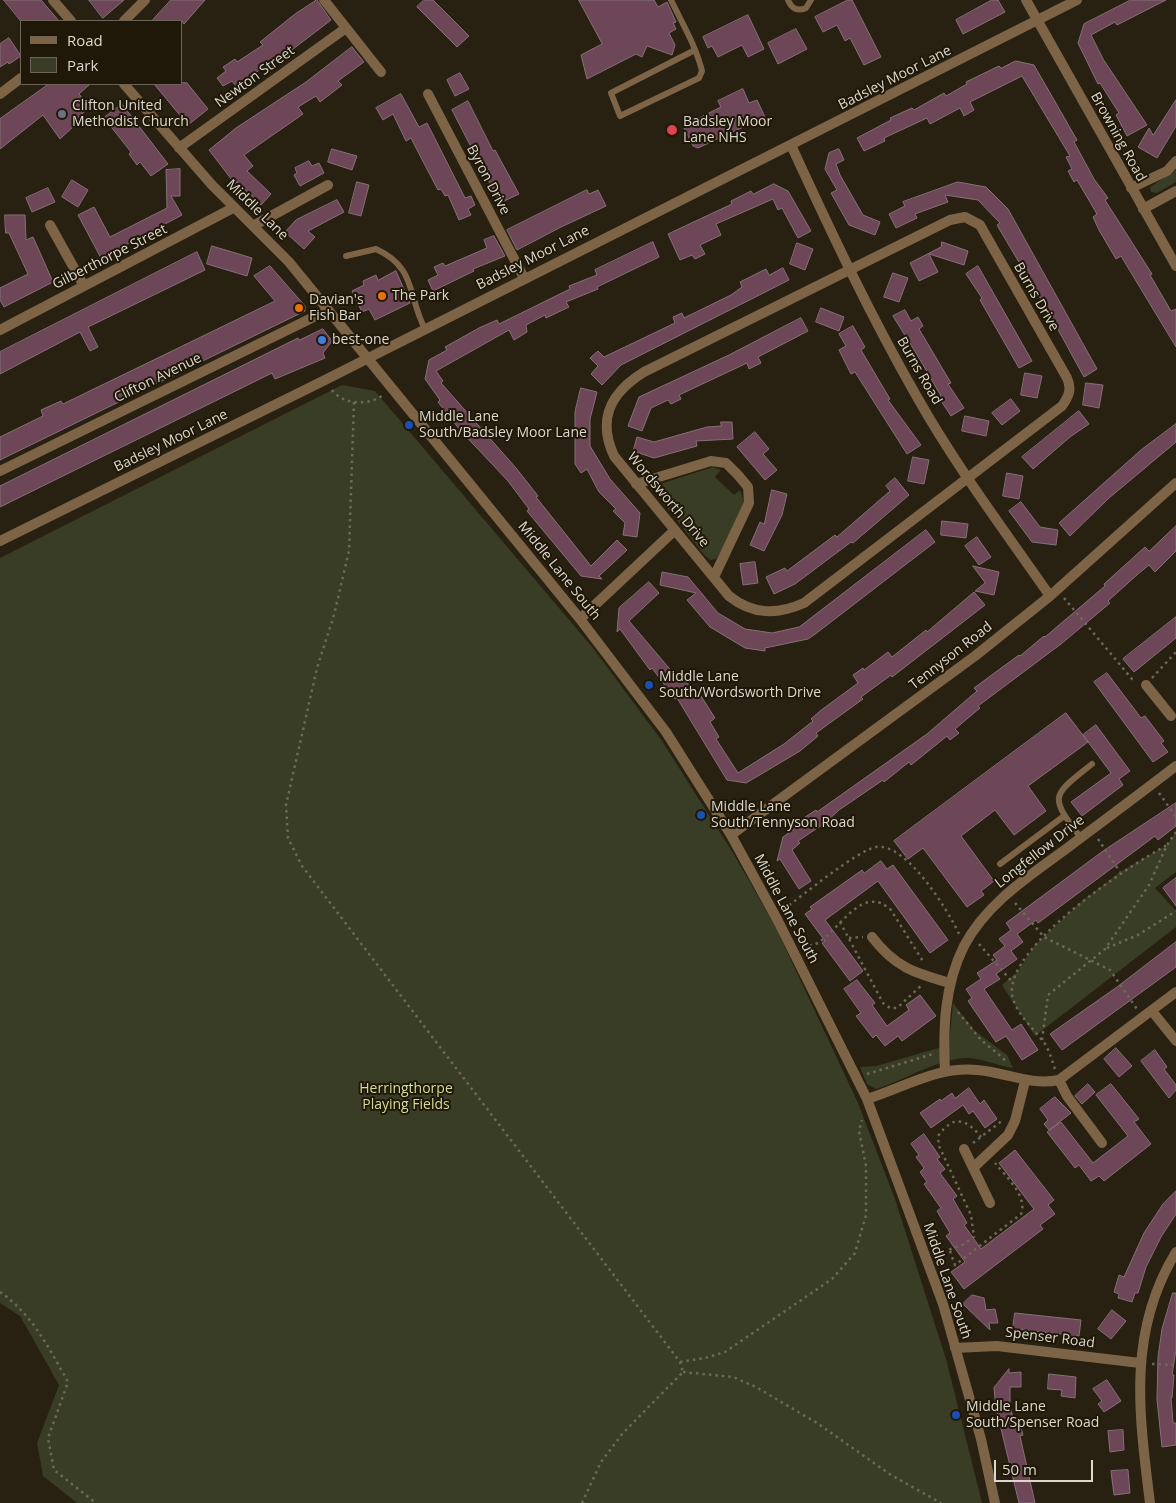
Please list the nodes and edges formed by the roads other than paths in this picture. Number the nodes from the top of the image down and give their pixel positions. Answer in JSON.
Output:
{"nodes":[{"id":1,"x":54,"y":0,"type":"edge"},
{"id":2,"x":145,"y":0,"type":"edge"},
{"id":3,"x":324,"y":0,"type":"edge"},
{"id":4,"x":671,"y":0,"type":"edge"},
{"id":5,"x":788,"y":0,"type":"edge"},
{"id":6,"x":811,"y":0,"type":"edge"},
{"id":7,"x":1026,"y":0,"type":"edge"},
{"id":8,"x":1078,"y":0,"type":"edge"},
{"id":9,"x":70,"y":20,"type":"edge"},
{"id":10,"x":125,"y":20,"type":"edge"},
{"id":11,"x":1038,"y":21,"type":"junction"},
{"id":12,"x":346,"y":28,"type":"junction"},
{"id":13,"x":695,"y":50,"type":"junction"},
{"id":14,"x":381,"y":72,"type":"dead end"},
{"id":15,"x":20,"y":79,"type":"edge"},
{"id":16,"x":125,"y":85,"type":"edge"},
{"id":17,"x":0,"y":94,"type":"edge"},
{"id":18,"x":428,"y":94,"type":"dead end"},
{"id":19,"x":791,"y":145,"type":"junction"},
{"id":20,"x":179,"y":148,"type":"junction"},
{"id":21,"x":1176,"y":161,"type":"edge"},
{"id":22,"x":328,"y":186,"type":"dead end"},
{"id":23,"x":1131,"y":188,"type":"junction"},
{"id":24,"x":1176,"y":191,"type":"edge"},
{"id":25,"x":233,"y":208,"type":"junction"},
{"id":26,"x":1143,"y":209,"type":"junction"},
{"id":27,"x":50,"y":225,"type":"dead end"},
{"id":28,"x":253,"y":226,"type":"junction"},
{"id":29,"x":346,"y":256,"type":"dead end"},
{"id":30,"x":1176,"y":266,"type":"edge"},
{"id":31,"x":849,"y":270,"type":"junction"},
{"id":32,"x":524,"y":278,"type":"junction"},
{"id":33,"x":84,"y":286,"type":"junction"},
{"id":34,"x":328,"y":310,"type":"junction"},
{"id":35,"x":424,"y":329,"type":"junction"},
{"id":36,"x":0,"y":330,"type":"edge"},
{"id":37,"x":366,"y":359,"type":"junction"},
{"id":38,"x":0,"y":471,"type":"edge"},
{"id":39,"x":967,"y":478,"type":"junction"},
{"id":40,"x":1176,"y":483,"type":"edge"},
{"id":41,"x":636,"y":484,"type":"junction"},
{"id":42,"x":675,"y":530,"type":"junction"},
{"id":43,"x":0,"y":541,"type":"edge"},
{"id":44,"x":714,"y":577,"type":"junction"},
{"id":45,"x":1053,"y":592,"type":"junction"},
{"id":46,"x":580,"y":619,"type":"junction"},
{"id":47,"x":1146,"y":685,"type":"road end"},
{"id":48,"x":1174,"y":717,"type":"edge"},
{"id":49,"x":1092,"y":764,"type":"dead end"},
{"id":50,"x":1176,"y":766,"type":"edge"},
{"id":51,"x":1064,"y":816,"type":"junction"},
{"id":52,"x":732,"y":836,"type":"junction"},
{"id":53,"x":1081,"y":838,"type":"junction"},
{"id":54,"x":1000,"y":864,"type":"dead end"},
{"id":55,"x":872,"y":937,"type":"dead end"},
{"id":56,"x":950,"y":983,"type":"junction"},
{"id":57,"x":1176,"y":992,"type":"edge"},
{"id":58,"x":1152,"y":1011,"type":"junction"},
{"id":59,"x":1176,"y":1041,"type":"edge"},
{"id":60,"x":944,"y":1072,"type":"junction"},
{"id":61,"x":1059,"y":1080,"type":"junction"},
{"id":62,"x":1024,"y":1081,"type":"junction"},
{"id":63,"x":867,"y":1099,"type":"junction"},
{"id":64,"x":1102,"y":1143,"type":"dead end"},
{"id":65,"x":964,"y":1149,"type":"road end"},
{"id":66,"x":974,"y":1167,"type":"junction"},
{"id":67,"x":990,"y":1203,"type":"dead end"},
{"id":68,"x":1176,"y":1252,"type":"edge"},
{"id":69,"x":955,"y":1348,"type":"junction"},
{"id":70,"x":1140,"y":1363,"type":"junction"},
{"id":71,"x":995,"y":1503,"type":"edge"},
{"id":72,"x":1150,"y":1503,"type":"edge"}],
"edges":[{"from":1,"to":9,"type":"street"},
{"from":2,"to":10,"type":"street"},
{"from":3,"to":12,"type":"street"},
{"from":4,"to":13,"type":"lane"},
{"from":5,"to":6,"type":"lane"},
{"from":7,"to":11,"type":"street","name":"Browning Road"},
{"from":8,"to":11,"type":"street","name":"Badsley Moor Lane"},
{"from":11,"to":19,"type":"street","name":"Badsley Moor Lane"},
{"from":11,"to":23,"type":"street","name":"Browning Road"},
{"from":12,"to":14,"type":"street"},
{"from":12,"to":20,"type":"street","name":"Newton Street"},
{"from":13,"to":13,"type":"lane"},
{"from":15,"to":17,"type":"street"},
{"from":16,"to":20,"type":"street","name":"Middle Lane"},
{"from":18,"to":32,"type":"street","name":"Byron Drive"},
{"from":19,"to":31,"type":"street","name":"Burns Road"},
{"from":19,"to":32,"type":"street","name":"Badsley Moor Lane"},
{"from":20,"to":25,"type":"street","name":"Middle Lane"},
{"from":21,"to":23,"type":"street"},
{"from":22,"to":28,"type":"street"},
{"from":23,"to":26,"type":"street","name":"Browning Road"},
{"from":24,"to":26,"type":"street"},
{"from":25,"to":28,"type":"street","name":"Middle Lane"},
{"from":25,"to":33,"type":"street","name":"Gilberthorpe Street"},
{"from":26,"to":30,"type":"street","name":"Browning Road"},
{"from":27,"to":33,"type":"street"},
{"from":28,"to":34,"type":"street","name":"Middle Lane"},
{"from":29,"to":35,"type":"lane"},
{"from":31,"to":39,"type":"street","name":"Burns Road"},
{"from":31,"to":39,"type":"street","name":"Burns Drive"},
{"from":31,"to":41,"type":"street","name":"Wordsworth Drive"},
{"from":32,"to":35,"type":"street","name":"Badsley Moor Lane"},
{"from":33,"to":36,"type":"street","name":"Gilberthorpe Street"},
{"from":34,"to":37,"type":"street","name":"Middle Lane"},
{"from":34,"to":38,"type":"street","name":"Clifton Avenue"},
{"from":35,"to":37,"type":"street","name":"Badsley Moor Lane"},
{"from":37,"to":43,"type":"street","name":"Badsley Moor Lane"},
{"from":37,"to":46,"type":"street","name":"Middle Lane South"},
{"from":39,"to":44,"type":"street","name":"Wordsworth Drive"},
{"from":39,"to":45,"type":"street","name":"Burns Road"},
{"from":40,"to":45,"type":"street","name":"Tennyson Road"},
{"from":41,"to":42,"type":"street","name":"Wordsworth Drive"},
{"from":41,"to":44,"type":"street"},
{"from":42,"to":44,"type":"street","name":"Wordsworth Drive"},
{"from":42,"to":46,"type":"street"},
{"from":45,"to":52,"type":"street","name":"Tennyson Road"},
{"from":46,"to":52,"type":"street","name":"Middle Lane South"},
{"from":47,"to":48,"type":"street"},
{"from":49,"to":51,"type":"lane"},
{"from":50,"to":53,"type":"street","name":"Longfellow Drive"},
{"from":51,"to":53,"type":"lane"},
{"from":51,"to":54,"type":"lane"},
{"from":52,"to":63,"type":"street","name":"Middle Lane South"},
{"from":53,"to":56,"type":"street","name":"Longfellow Drive"},
{"from":55,"to":56,"type":"street"},
{"from":56,"to":60,"type":"street","name":"Longfellow Drive"},
{"from":57,"to":58,"type":"street"},
{"from":58,"to":59,"type":"street"},
{"from":58,"to":61,"type":"street"},
{"from":60,"to":62,"type":"street"},
{"from":60,"to":63,"type":"street"},
{"from":61,"to":62,"type":"street"},
{"from":61,"to":64,"type":"street"},
{"from":62,"to":66,"type":"street"},
{"from":63,"to":69,"type":"street","name":"Middle Lane South"},
{"from":65,"to":66,"type":"street"},
{"from":66,"to":67,"type":"street"},
{"from":68,"to":70,"type":"street"},
{"from":69,"to":70,"type":"street","name":"Spenser Road"},
{"from":69,"to":71,"type":"street","name":"Middle Lane South"},
{"from":70,"to":72,"type":"street"}]}
